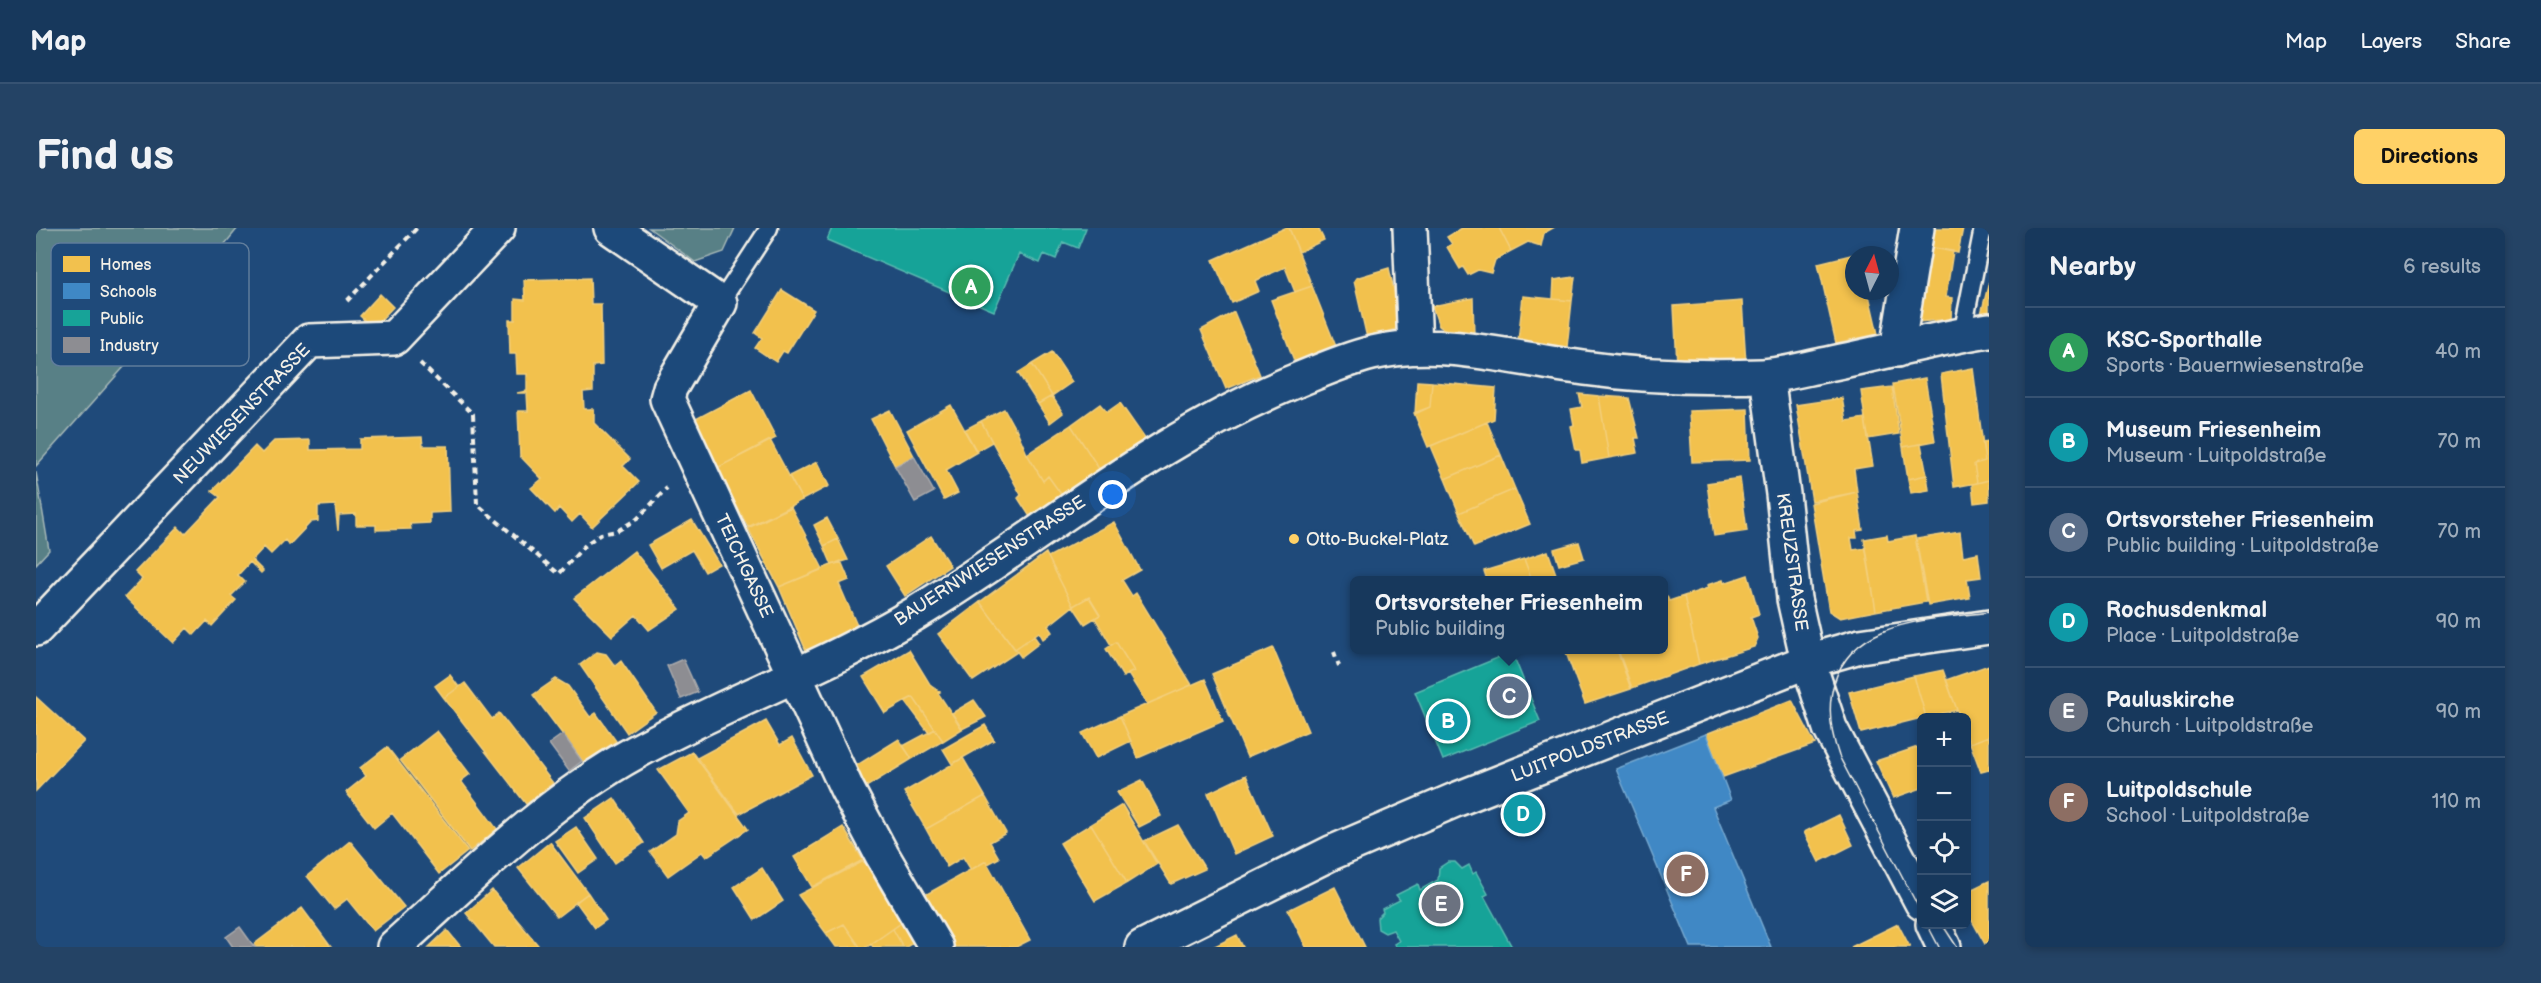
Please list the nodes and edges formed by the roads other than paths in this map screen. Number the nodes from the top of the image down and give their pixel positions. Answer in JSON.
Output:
{"nodes":[{"id":1,"x":498,"y":228,"type":"edge"},
{"id":2,"x":611,"y":228,"type":"edge"},
{"id":3,"x":769,"y":228,"type":"edge"},
{"id":4,"x":1410,"y":228,"type":"edge"},
{"id":5,"x":1917,"y":228,"type":"edge"},
{"id":6,"x":1983,"y":228,"type":"edge"},
{"id":7,"x":720,"y":303,"type":"junction"},
{"id":8,"x":1975,"y":332,"type":"edge"},
{"id":9,"x":1414,"y":347,"type":"junction"},
{"id":10,"x":1897,"y":350,"type":"junction"},
{"id":11,"x":1767,"y":376,"type":"junction"},
{"id":12,"x":1989,"y":627,"type":"edge"},
{"id":13,"x":36,"y":629,"type":"edge"},
{"id":14,"x":1808,"y":661,"type":"junction"},
{"id":15,"x":795,"y":677,"type":"junction"},
{"id":16,"x":1917,"y":893,"type":"edge"},
{"id":17,"x":1935,"y":929,"type":"edge"},
{"id":18,"x":394,"y":947,"type":"edge"},
{"id":19,"x":936,"y":947,"type":"edge"},
{"id":20,"x":1142,"y":947,"type":"edge"},
{"id":21,"x":1944,"y":947,"type":"edge"}],
"edges":[{"from":1,"to":13,"type":"street","name":"NEUWIESENSTRASSE"},
{"from":2,"to":7,"type":"street"},
{"from":3,"to":7,"type":"lane"},
{"from":4,"to":9,"type":"street"},
{"from":5,"to":10,"type":"street"},
{"from":6,"to":8,"type":"lane"},
{"from":7,"to":15,"type":"street","name":"TEICHGASSE"},
{"from":8,"to":10,"type":"street","name":"BAUERNWIESENSTRASSE"},
{"from":9,"to":11,"type":"street","name":"BAUERNWIESENSTRASSE"},
{"from":9,"to":15,"type":"street","name":"BAUERNWIESENSTRASSE"},
{"from":10,"to":11,"type":"street","name":"BAUERNWIESENSTRASSE"},
{"from":11,"to":14,"type":"street","name":"KREUZSTRASSE"},
{"from":12,"to":14,"type":"street","name":"LUITPOLDSTRASSE"},
{"from":14,"to":16,"type":"street","name":"KREUZSTRASSE"},
{"from":14,"to":20,"type":"street","name":"LUITPOLDSTRASSE"},
{"from":15,"to":18,"type":"street","name":"BAUERNWIESENSTRASSE"},
{"from":15,"to":19,"type":"street","name":"TEICHGASSE"},
{"from":17,"to":21,"type":"street"}]}
